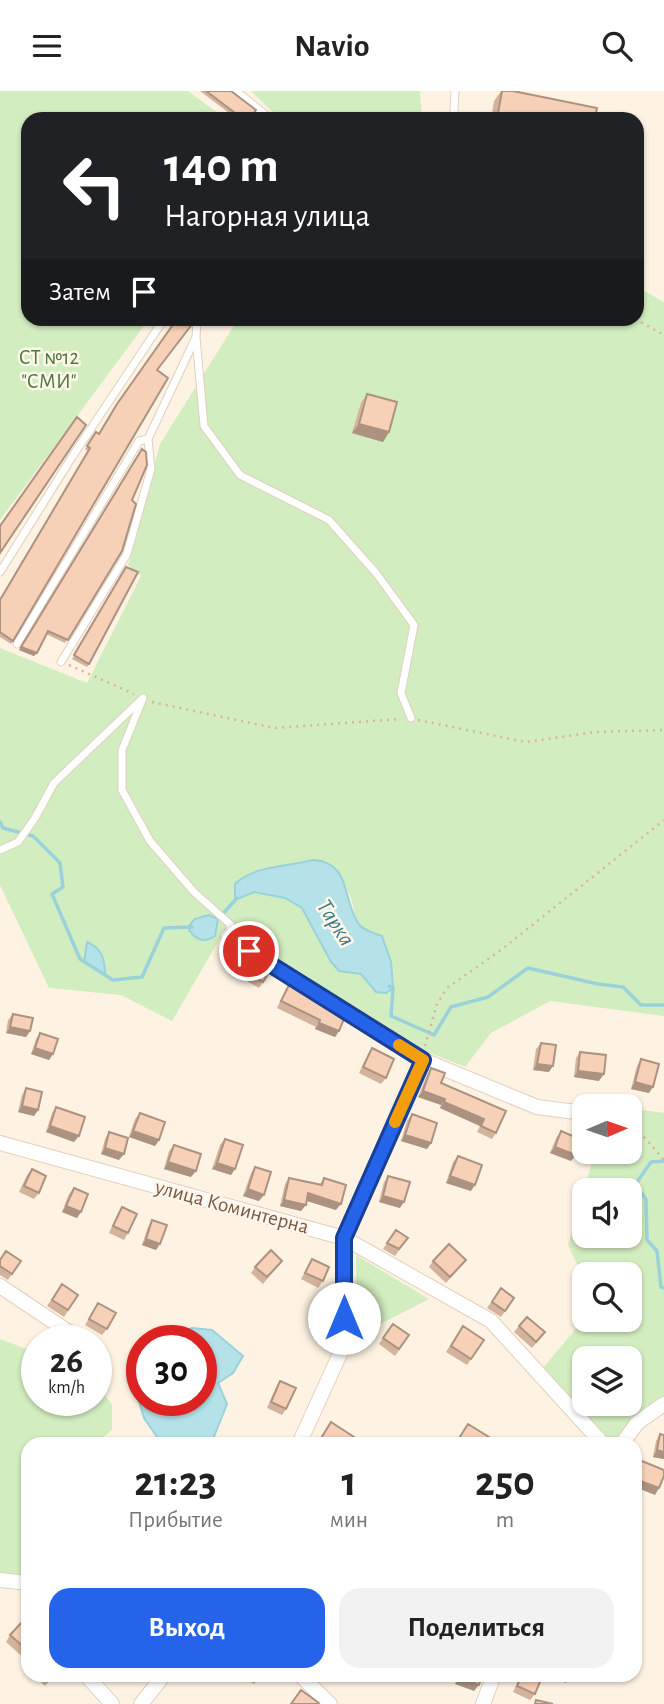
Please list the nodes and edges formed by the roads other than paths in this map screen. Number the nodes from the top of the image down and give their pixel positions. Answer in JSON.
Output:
{"nodes":[{"id":1,"x":236,"y":91,"type":"edge"},
{"id":2,"x":455,"y":91,"type":"edge"},
{"id":3,"x":454,"y":111,"type":"dead end"},
{"id":4,"x":262,"y":112,"type":"edge"},
{"id":5,"x":159,"y":326,"type":"edge"},
{"id":6,"x":197,"y":326,"type":"edge"},
{"id":7,"x":196,"y":337,"type":"junction"},
{"id":8,"x":148,"y":439,"type":"junction"},
{"id":9,"x":0,"y":572,"type":"edge"},
{"id":10,"x":17,"y":644,"type":"edge"},
{"id":11,"x":61,"y":661,"type":"road end"},
{"id":12,"x":411,"y":718,"type":"road end"},
{"id":13,"x":0,"y":851,"type":"edge"},
{"id":14,"x":229,"y":931,"type":"joint"},
{"id":15,"x":423,"y":1060,"type":"junction"},
{"id":16,"x":572,"y":1111,"type":"edge"},
{"id":17,"x":0,"y":1143,"type":"edge"},
{"id":18,"x":344,"y":1238,"type":"junction"},
{"id":19,"x":0,"y":1286,"type":"edge"},
{"id":20,"x":58,"y":1325,"type":"edge"},
{"id":21,"x":664,"y":1404,"type":"edge"},
{"id":22,"x":302,"y":1437,"type":"edge"},
{"id":23,"x":597,"y":1437,"type":"edge"},
{"id":24,"x":627,"y":1437,"type":"edge"},
{"id":25,"x":0,"y":1580,"type":"edge"},
{"id":26,"x":21,"y":1582,"type":"edge"},
{"id":27,"x":92,"y":1682,"type":"edge"},
{"id":28,"x":158,"y":1682,"type":"edge"},
{"id":29,"x":307,"y":1682,"type":"edge"},
{"id":30,"x":492,"y":1682,"type":"edge"},
{"id":31,"x":112,"y":1704,"type":"edge"},
{"id":32,"x":141,"y":1704,"type":"edge"},
{"id":33,"x":330,"y":1704,"type":"edge"},
{"id":34,"x":483,"y":1704,"type":"edge"}],
"edges":[{"from":1,"to":4,"type":"lane"},
{"from":2,"to":3,"type":"lane"},
{"from":5,"to":9,"type":"lane"},
{"from":6,"to":7,"type":"lane"},
{"from":7,"to":8,"type":"lane"},
{"from":7,"to":12,"type":"lane"},
{"from":8,"to":10,"type":"lane"},
{"from":8,"to":11,"type":"lane"},
{"from":13,"to":14,"type":"lane"},
{"from":14,"to":15,"type":"street"},
{"from":15,"to":16,"type":"street"},
{"from":15,"to":18,"type":"street"},
{"from":17,"to":18,"type":"street","name":"улица Коминтерна"},
{"from":18,"to":22,"type":"street"},
{"from":18,"to":23,"type":"street","name":"улица Коминтерна"},
{"from":19,"to":20,"type":"street"},
{"from":21,"to":24,"type":"street"},
{"from":25,"to":26,"type":"street"},
{"from":27,"to":31,"type":"street"},
{"from":28,"to":32,"type":"street"},
{"from":29,"to":33,"type":"street"},
{"from":30,"to":34,"type":"street"}]}
